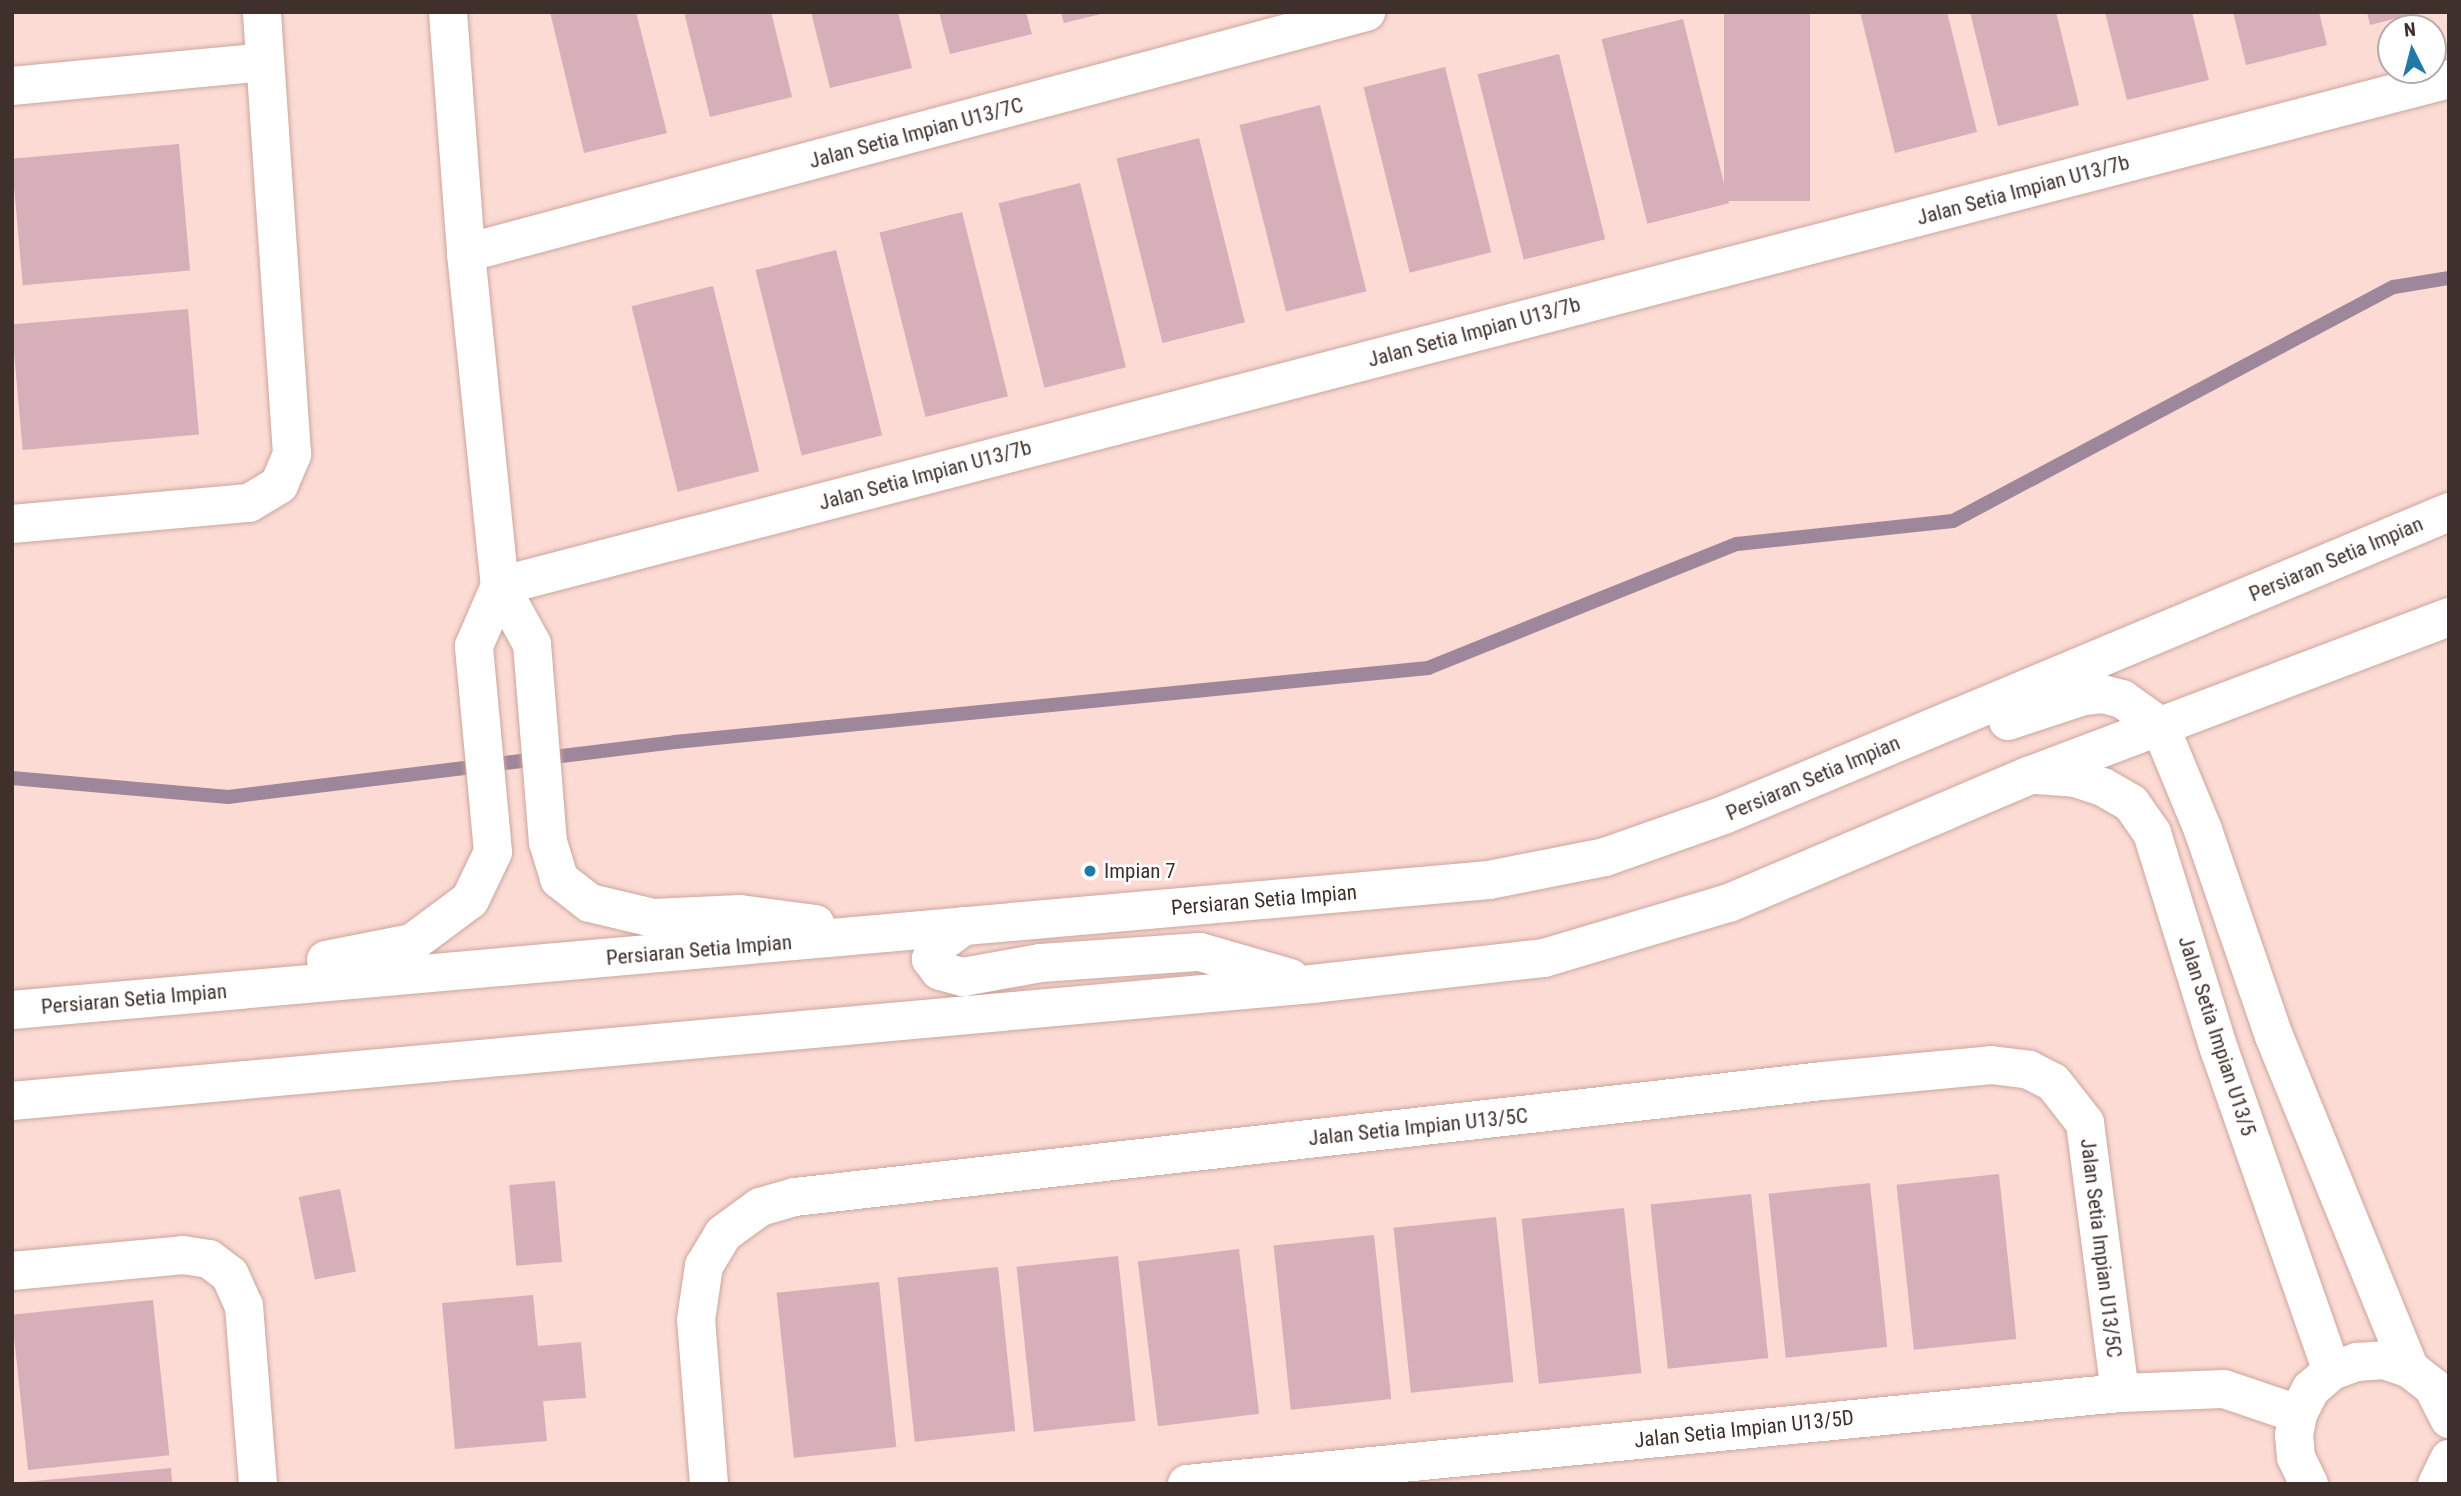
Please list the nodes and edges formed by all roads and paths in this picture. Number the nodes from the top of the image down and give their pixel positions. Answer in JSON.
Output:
{"nodes":[{"id":1,"x":262,"y":12,"type":"edge"},
{"id":2,"x":448,"y":12,"type":"edge"},
{"id":3,"x":1366,"y":12,"type":"edge"},
{"id":4,"x":264,"y":62,"type":"junction"},
{"id":5,"x":2449,"y":79,"type":"edge"},
{"id":6,"x":12,"y":86,"type":"edge"},
{"id":7,"x":466,"y":253,"type":"junction"},
{"id":8,"x":2449,"y":512,"type":"edge"},
{"id":9,"x":12,"y":524,"type":"edge"},
{"id":10,"x":500,"y":586,"type":"junction"},
{"id":11,"x":2449,"y":617,"type":"edge"},
{"id":12,"x":2267,"y":685,"type":"junction"},
{"id":13,"x":2160,"y":726,"type":"junction"},
{"id":14,"x":2031,"y":775,"type":"junction"},
{"id":15,"x":1724,"y":815,"type":"junction"},
{"id":16,"x":2203,"y":830,"type":"junction"},
{"id":17,"x":964,"y":926,"type":"junction"},
{"id":18,"x":890,"y":933,"type":"junction"},
{"id":19,"x":1312,"y":984,"type":"junction"},
{"id":20,"x":146,"y":997,"type":"junction"},
{"id":21,"x":12,"y":1010,"type":"edge"},
{"id":22,"x":2266,"y":1011,"type":"junction"},
{"id":23,"x":2214,"y":1034,"type":"junction"},
{"id":24,"x":12,"y":1101,"type":"edge"},
{"id":25,"x":12,"y":1271,"type":"edge"},
{"id":26,"x":2332,"y":1371,"type":"junction"},
{"id":27,"x":2435,"y":1389,"type":"edge"},
{"id":28,"x":2120,"y":1393,"type":"junction"},
{"id":29,"x":2298,"y":1414,"type":"junction"},
{"id":30,"x":2449,"y":1459,"type":"edge"},
{"id":31,"x":258,"y":1484,"type":"edge"},
{"id":32,"x":709,"y":1484,"type":"edge"},
{"id":33,"x":1186,"y":1484,"type":"edge"},
{"id":34,"x":2309,"y":1484,"type":"edge"},
{"id":35,"x":2437,"y":1484,"type":"edge"}],
"edges":[{"from":1,"to":4,"type":"street"},
{"from":2,"to":7,"type":"street"},
{"from":3,"to":7,"type":"street","name":"Jalan Setia Impian U13/7C"},
{"from":4,"to":6,"type":"street"},
{"from":4,"to":9,"type":"street"},
{"from":5,"to":10,"type":"street","name":"Jalan Setia Impian U13/7b"},
{"from":7,"to":10,"type":"street"},
{"from":8,"to":15,"type":"street","name":"Persiaran Setia Impian"},
{"from":10,"to":18,"type":"street"},
{"from":10,"to":20,"type":"street"},
{"from":11,"to":12,"type":"street"},
{"from":12,"to":13,"type":"street"},
{"from":12,"to":16,"type":"street"},
{"from":13,"to":14,"type":"street"},
{"from":13,"to":15,"type":"street"},
{"from":13,"to":16,"type":"street"},
{"from":14,"to":19,"type":"street"},
{"from":14,"to":23,"type":"street","name":"Jalan Setia Impian U13/5"},
{"from":15,"to":17,"type":"street","name":"Persiaran Setia Impian"},
{"from":16,"to":22,"type":"street"},
{"from":17,"to":18,"type":"street","name":"Persiaran Setia Impian"},
{"from":17,"to":19,"type":"street"},
{"from":18,"to":20,"type":"street","name":"Persiaran Setia Impian"},
{"from":19,"to":24,"type":"street"},
{"from":20,"to":21,"type":"street","name":"Persiaran Setia Impian"},
{"from":22,"to":23,"type":"street"},
{"from":22,"to":27,"type":"street"},
{"from":23,"to":26,"type":"street","name":"Jalan Setia Impian U13/5"},
{"from":25,"to":31,"type":"street"},
{"from":26,"to":27,"type":"street"},
{"from":26,"to":29,"type":"street"},
{"from":28,"to":29,"type":"street","name":"Jalan Setia Impian U13/5D"},
{"from":28,"to":32,"type":"street","name":"Jalan Setia Impian U13/5C"},
{"from":28,"to":33,"type":"street","name":"Jalan Setia Impian U13/5D"},
{"from":29,"to":34,"type":"street"},
{"from":30,"to":35,"type":"street"}]}
